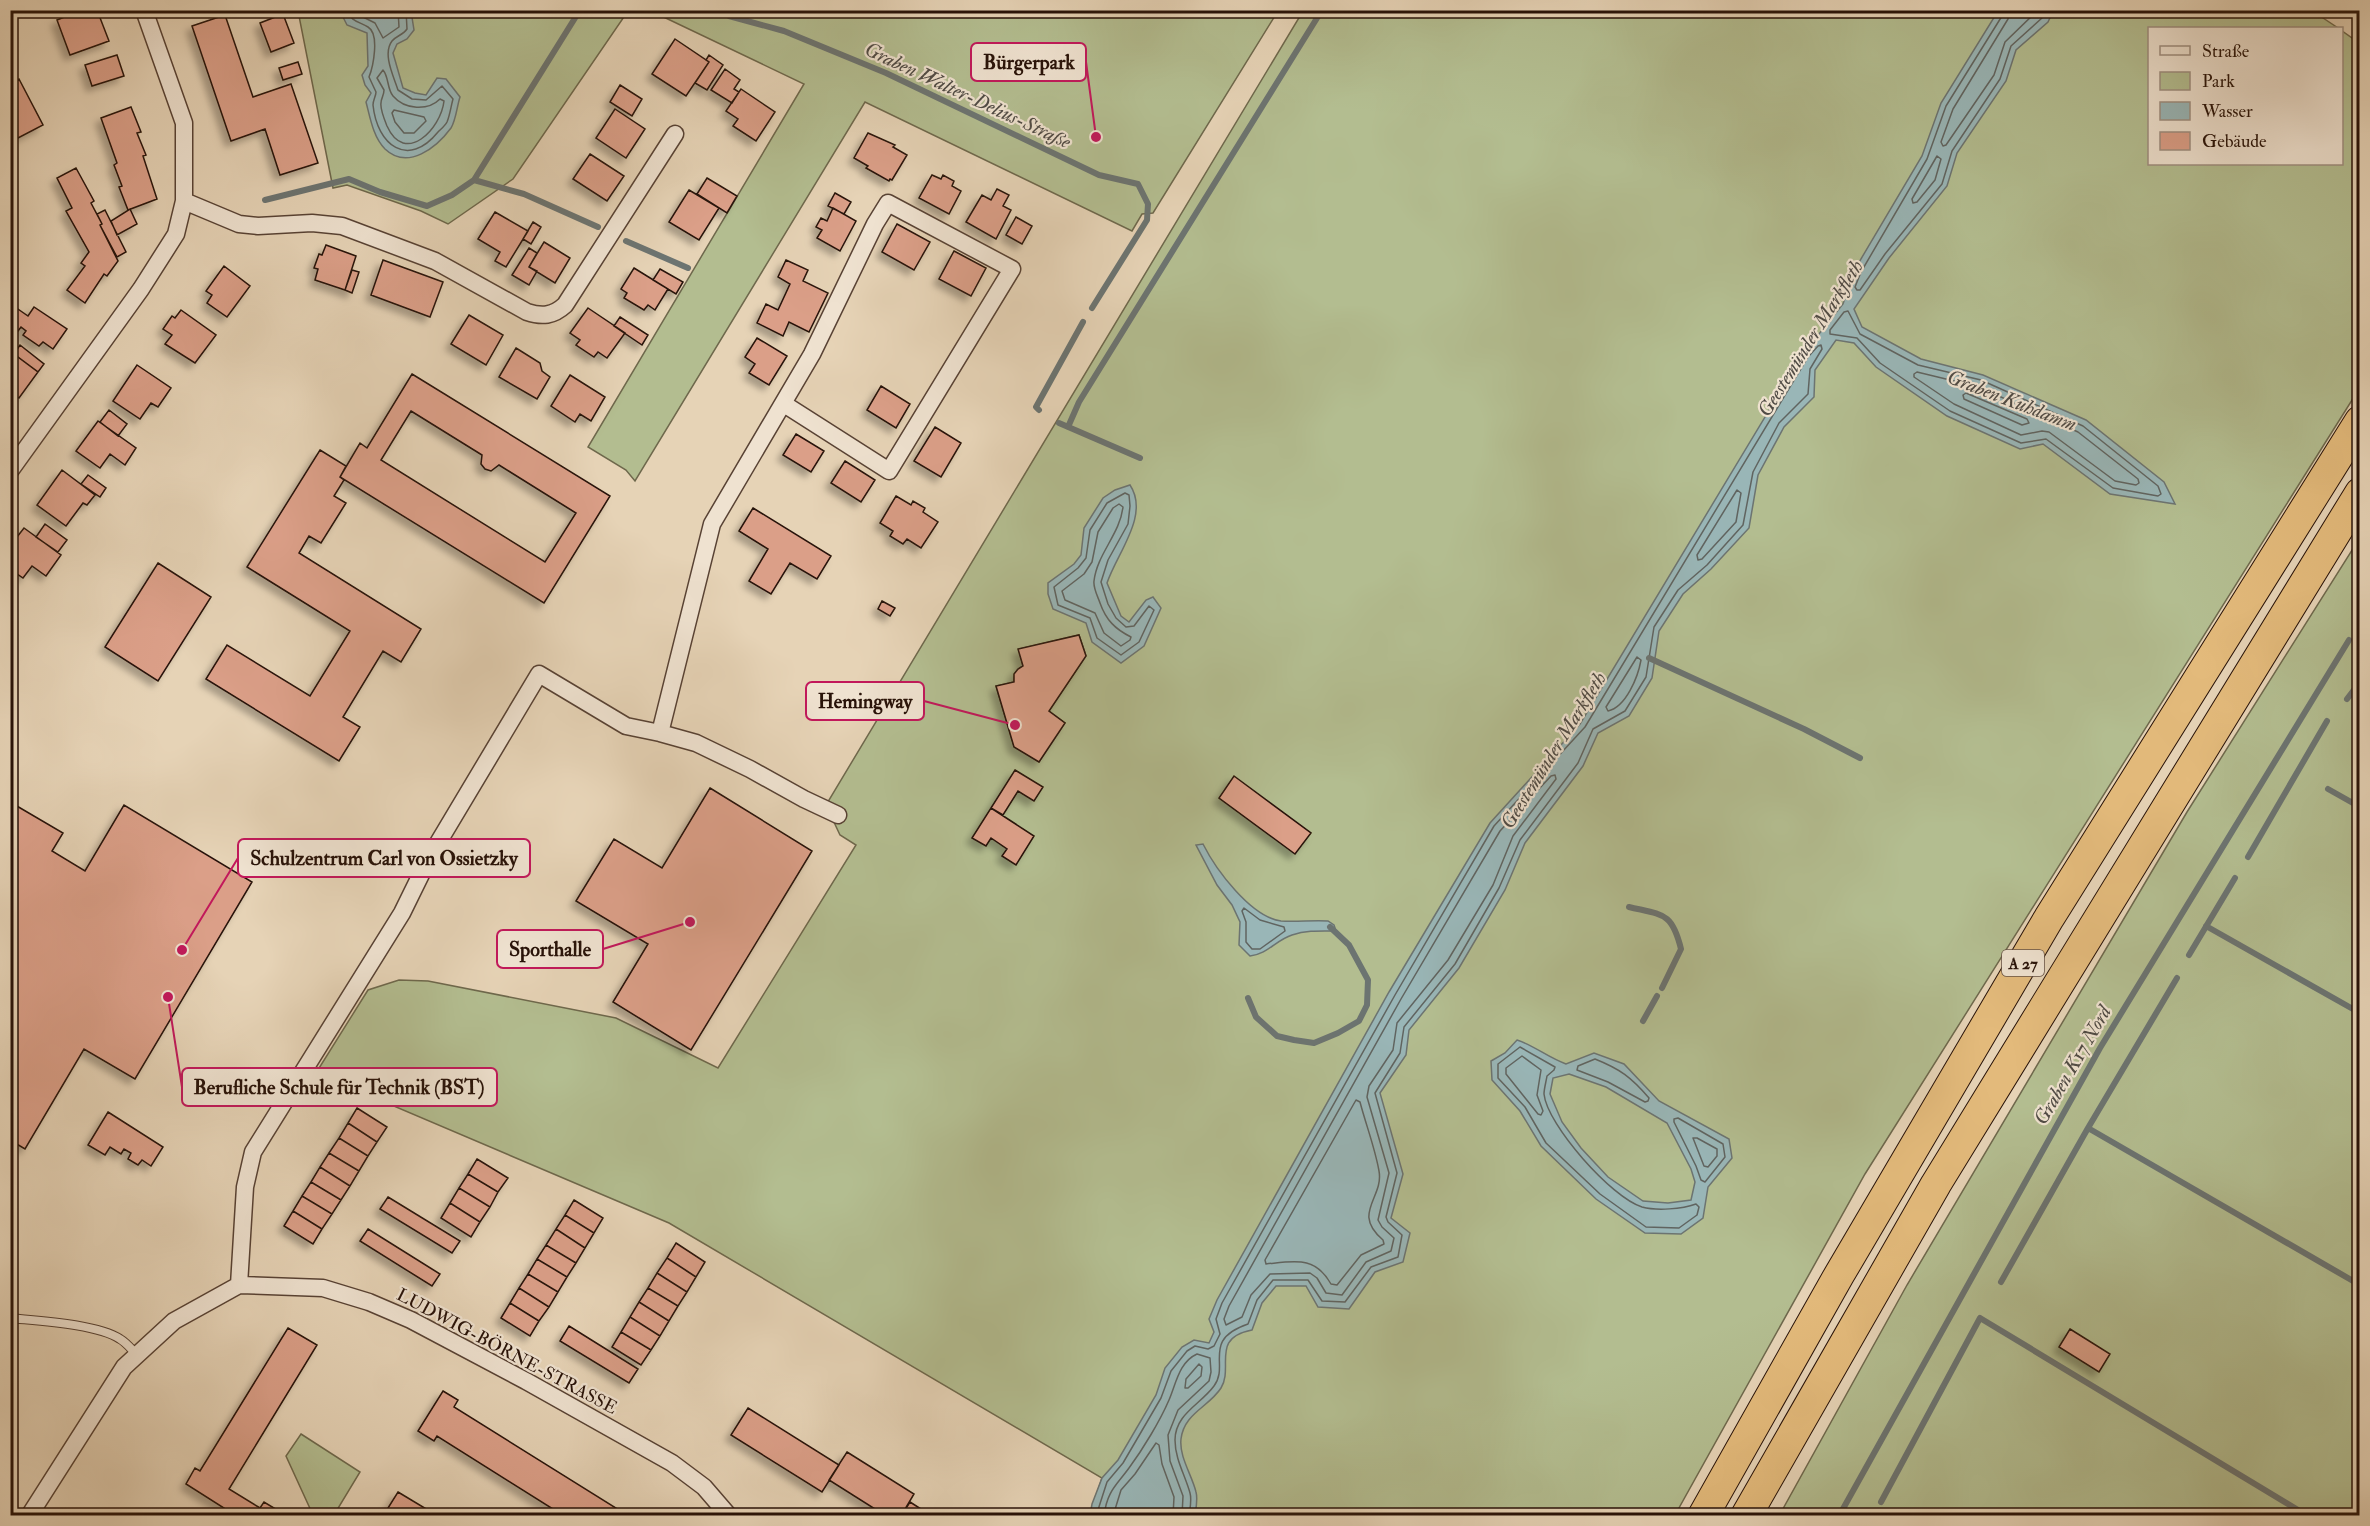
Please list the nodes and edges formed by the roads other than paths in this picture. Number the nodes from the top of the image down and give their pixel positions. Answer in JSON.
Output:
{"nodes":[{"id":1,"x":144,"y":10,"type":"edge"},
{"id":2,"x":675,"y":134,"type":"dead end"},
{"id":3,"x":184,"y":201,"type":"junction"},
{"id":4,"x":784,"y":404,"type":"junction"},
{"id":5,"x":2360,"y":421,"type":"edge"},
{"id":6,"x":10,"y":471,"type":"edge"},
{"id":7,"x":2360,"y":494,"type":"edge"},
{"id":8,"x":660,"y":733,"type":"junction"},
{"id":9,"x":838,"y":815,"type":"dead end"},
{"id":10,"x":239,"y":1285,"type":"junction"},
{"id":11,"x":10,"y":1318,"type":"edge"},
{"id":12,"x":137,"y":1355,"type":"junction"},
{"id":13,"x":29,"y":1515,"type":"edge"},
{"id":14,"x":729,"y":1515,"type":"edge"},
{"id":15,"x":1703,"y":1515,"type":"edge"},
{"id":16,"x":1746,"y":1515,"type":"edge"}],
"edges":[{"from":1,"to":3,"type":"street"},
{"from":2,"to":3,"type":"street"},
{"from":3,"to":6,"type":"street"},
{"from":4,"to":4,"type":"street"},
{"from":4,"to":8,"type":"street"},
{"from":5,"to":15,"type":"highway","number":"A 27"},
{"from":7,"to":16,"type":"highway","number":"A 27"},
{"from":8,"to":9,"type":"street"},
{"from":8,"to":10,"type":"street"},
{"from":10,"to":12,"type":"street"},
{"from":10,"to":14,"type":"street","name":"LUDWIG-BÖRNE-STRASSE"},
{"from":11,"to":12,"type":"lane"},
{"from":12,"to":13,"type":"street"}]}
